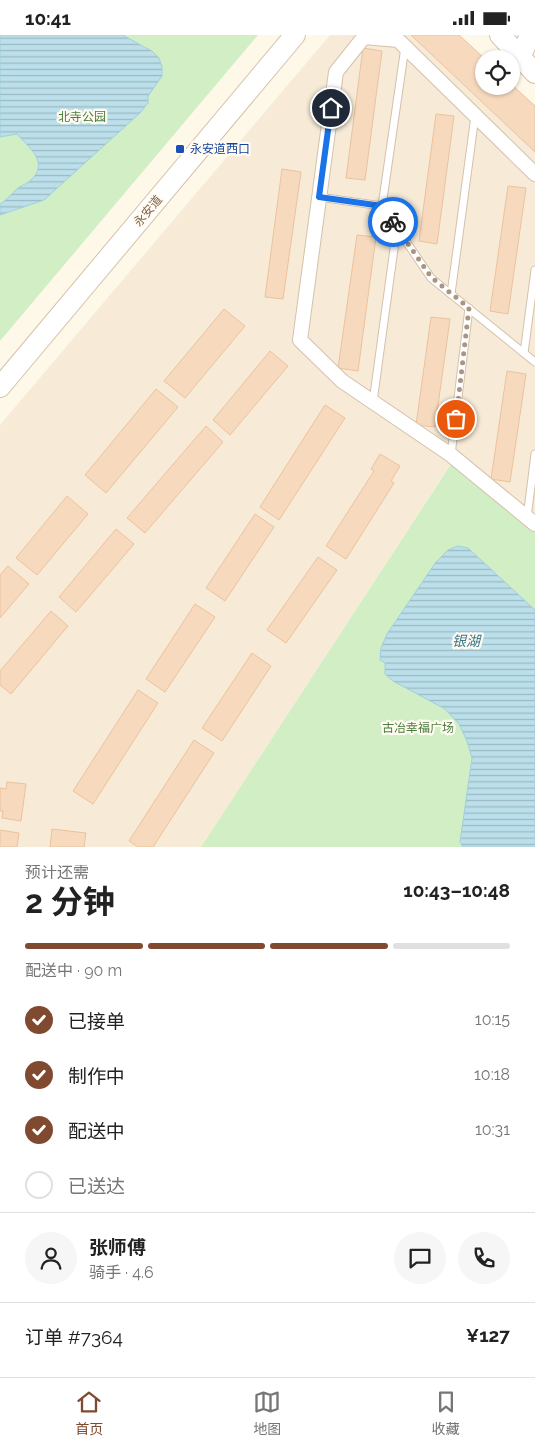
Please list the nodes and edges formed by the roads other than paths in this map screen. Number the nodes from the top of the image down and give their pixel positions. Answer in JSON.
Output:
{"nodes":[{"id":1,"x":295,"y":35,"type":"edge"},
{"id":2,"x":500,"y":35,"type":"edge"},
{"id":3,"x":530,"y":35,"type":"edge"},
{"id":4,"x":405,"y":47,"type":"junction"},
{"id":5,"x":513,"y":50,"type":"edge"},
{"id":6,"x":520,"y":58,"type":"joint"},
{"id":7,"x":535,"y":73,"type":"edge"},
{"id":8,"x":476,"y":116,"type":"junction"},
{"id":9,"x":535,"y":174,"type":"edge"},
{"id":10,"x":319,"y":197,"type":"junction"},
{"id":11,"x":382,"y":206,"type":"junction"},
{"id":12,"x":397,"y":227,"type":"junction"},
{"id":13,"x":535,"y":270,"type":"edge"},
{"id":14,"x":451,"y":294,"type":"junction"},
{"id":15,"x":469,"y":308,"type":"junction"},
{"id":16,"x":524,"y":353,"type":"junction"},
{"id":17,"x":535,"y":362,"type":"edge"},
{"id":18,"x":0,"y":387,"type":"edge"},
{"id":19,"x":373,"y":402,"type":"junction"},
{"id":20,"x":535,"y":454,"type":"edge"},
{"id":21,"x":451,"y":455,"type":"junction"},
{"id":22,"x":531,"y":521,"type":"edge"}],
"edges":[{"from":1,"to":18,"type":"main road","name":"永安道"},
{"from":2,"to":5,"type":"main road"},
{"from":3,"to":6,"type":"main road"},
{"from":4,"to":8,"type":"street"},
{"from":4,"to":10,"type":"street"},
{"from":4,"to":11,"type":"lane"},
{"from":6,"to":7,"type":"main road"},
{"from":8,"to":9,"type":"street"},
{"from":8,"to":14,"type":"lane"},
{"from":10,"to":11,"type":"lane"},
{"from":10,"to":19,"type":"street"},
{"from":11,"to":12,"type":"lane"},
{"from":12,"to":14,"type":"lane"},
{"from":12,"to":19,"type":"lane"},
{"from":13,"to":16,"type":"lane"},
{"from":14,"to":15,"type":"lane"},
{"from":15,"to":16,"type":"lane"},
{"from":15,"to":21,"type":"lane"},
{"from":16,"to":17,"type":"lane"},
{"from":19,"to":21,"type":"street"},
{"from":20,"to":22,"type":"lane"},
{"from":21,"to":22,"type":"street"}]}
